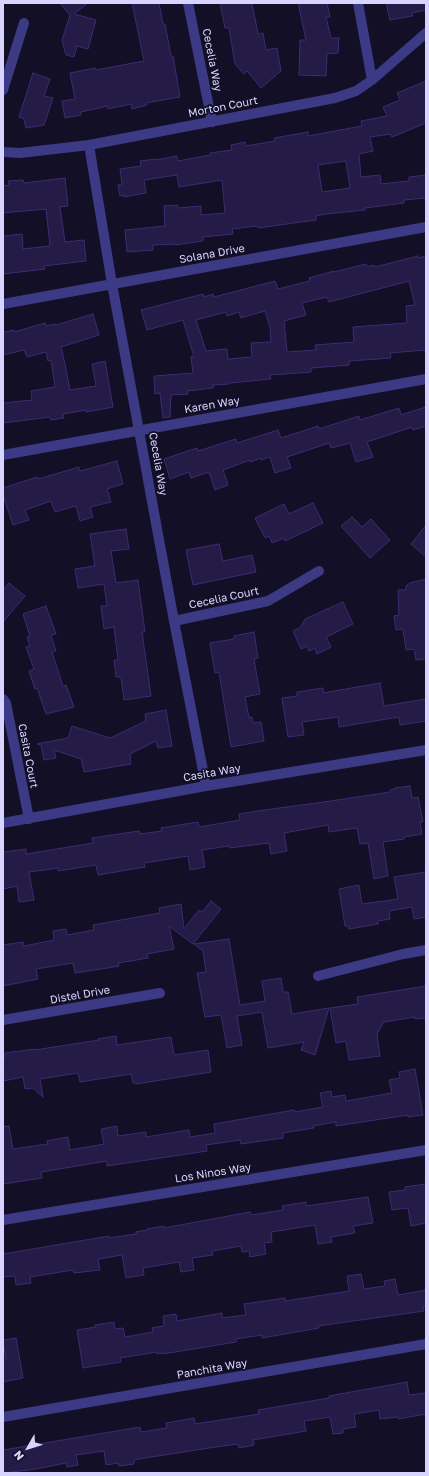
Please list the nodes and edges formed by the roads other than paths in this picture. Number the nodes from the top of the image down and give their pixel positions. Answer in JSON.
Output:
{"nodes":[{"id":1,"x":188,"y":3,"type":"edge"},
{"id":2,"x":358,"y":3,"type":"edge"},
{"id":3,"x":24,"y":23,"type":"dead end"},
{"id":4,"x":426,"y":33,"type":"edge"},
{"id":5,"x":372,"y":80,"type":"junction"},
{"id":6,"x":3,"y":90,"type":"edge"},
{"id":7,"x":212,"y":122,"type":"junction"},
{"id":8,"x":89,"y":145,"type":"junction"},
{"id":9,"x":3,"y":152,"type":"edge"},
{"id":10,"x":426,"y":227,"type":"edge"},
{"id":11,"x":112,"y":284,"type":"junction"},
{"id":12,"x":3,"y":304,"type":"edge"},
{"id":13,"x":426,"y":378,"type":"edge"},
{"id":14,"x":140,"y":431,"type":"junction"},
{"id":15,"x":3,"y":455,"type":"edge"},
{"id":16,"x":319,"y":571,"type":"dead end"},
{"id":17,"x":174,"y":621,"type":"junction"},
{"id":18,"x":3,"y":699,"type":"edge"},
{"id":19,"x":426,"y":750,"type":"edge"},
{"id":20,"x":206,"y":786,"type":"junction"},
{"id":21,"x":29,"y":819,"type":"junction"},
{"id":22,"x":3,"y":823,"type":"edge"},
{"id":23,"x":426,"y":950,"type":"edge"},
{"id":24,"x":318,"y":976,"type":"dead end"},
{"id":25,"x":160,"y":993,"type":"dead end"},
{"id":26,"x":3,"y":1020,"type":"edge"},
{"id":27,"x":426,"y":1150,"type":"edge"},
{"id":28,"x":3,"y":1220,"type":"edge"},
{"id":29,"x":426,"y":1344,"type":"edge"},
{"id":30,"x":3,"y":1417,"type":"edge"}],
"edges":[{"from":1,"to":7,"type":"street","name":"Cecelia Way"},
{"from":2,"to":5,"type":"street"},
{"from":3,"to":6,"type":"street"},
{"from":4,"to":5,"type":"street","name":"Morton Court"},
{"from":5,"to":7,"type":"street","name":"Morton Court"},
{"from":7,"to":8,"type":"street","name":"Morton Court"},
{"from":8,"to":9,"type":"street","name":"Morton Court"},
{"from":8,"to":11,"type":"street","name":"Cecelia Way"},
{"from":10,"to":11,"type":"street","name":"Solana Drive"},
{"from":11,"to":12,"type":"street","name":"Solana Drive"},
{"from":11,"to":14,"type":"street","name":"Cecelia Way"},
{"from":13,"to":14,"type":"street","name":"Karen Way"},
{"from":14,"to":15,"type":"street","name":"Karen Way"},
{"from":14,"to":17,"type":"street","name":"Cecelia Way"},
{"from":16,"to":17,"type":"street","name":"Cecelia Court"},
{"from":17,"to":20,"type":"street","name":"Cecelia Way"},
{"from":18,"to":21,"type":"street","name":"Casita Court"},
{"from":19,"to":20,"type":"street","name":"Casita Way"},
{"from":20,"to":21,"type":"street","name":"Casita Way"},
{"from":21,"to":22,"type":"street","name":"Casita Way"},
{"from":23,"to":24,"type":"street"},
{"from":25,"to":26,"type":"street","name":"Distel Drive"},
{"from":27,"to":28,"type":"street","name":"Los Ninos Way"},
{"from":29,"to":30,"type":"street","name":"Panchita Way"}]}
